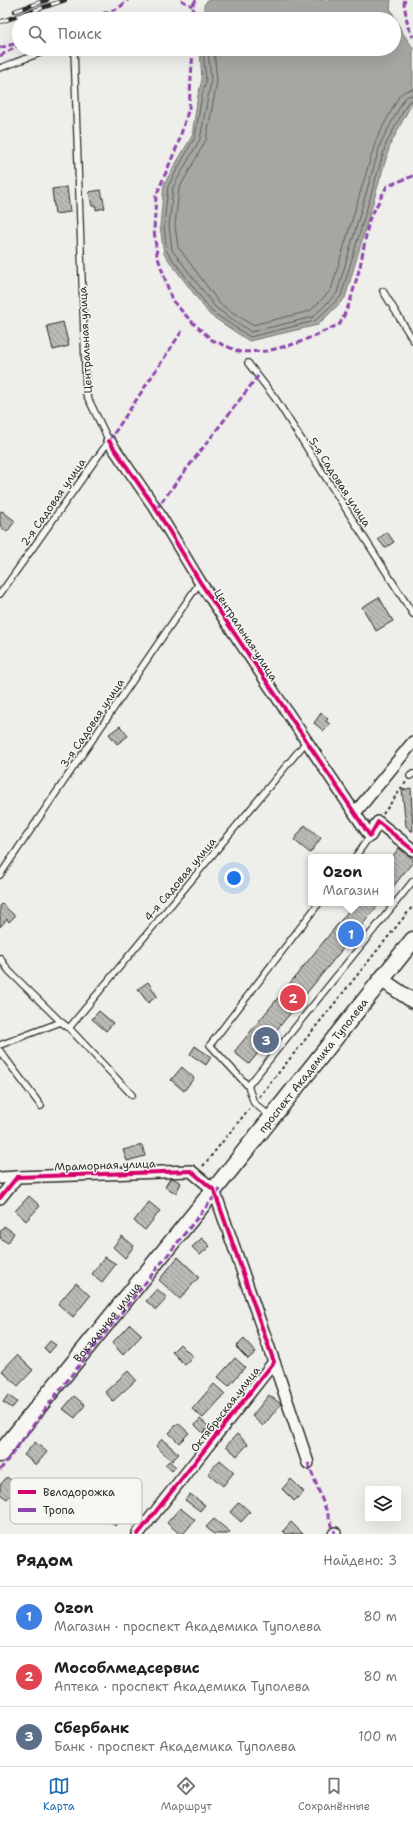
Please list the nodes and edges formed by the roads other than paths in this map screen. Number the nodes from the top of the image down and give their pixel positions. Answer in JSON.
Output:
{"nodes":[{"id":1,"x":32,"y":56,"type":"edge"},
{"id":2,"x":74,"y":56,"type":"edge"},
{"id":3,"x":0,"y":68,"type":"edge"},
{"id":4,"x":383,"y":291,"type":"dead end"},
{"id":5,"x":413,"y":340,"type":"edge"},
{"id":6,"x":248,"y":363,"type":"dead end"},
{"id":7,"x":109,"y":441,"type":"junction"},
{"id":8,"x":200,"y":582,"type":"junction"},
{"id":9,"x":0,"y":594,"type":"edge"},
{"id":10,"x":413,"y":614,"type":"edge"},
{"id":11,"x":306,"y":742,"type":"junction"},
{"id":12,"x":413,"y":742,"type":"edge"},
{"id":13,"x":355,"y":813,"type":"junction"},
{"id":14,"x":370,"y":836,"type":"junction"},
{"id":15,"x":413,"y":850,"type":"edge"},
{"id":16,"x":357,"y":854,"type":"edge"},
{"id":17,"x":0,"y":875,"type":"edge"},
{"id":18,"x":413,"y":881,"type":"edge"},
{"id":19,"x":394,"y":905,"type":"edge"},
{"id":20,"x":317,"y":906,"type":"edge"},
{"id":21,"x":393,"y":906,"type":"edge"},
{"id":22,"x":413,"y":940,"type":"edge"},
{"id":23,"x":0,"y":958,"type":"edge"},
{"id":24,"x":382,"y":980,"type":"junction"},
{"id":25,"x":413,"y":1001,"type":"edge"},
{"id":26,"x":61,"y":1022,"type":"junction"},
{"id":27,"x":69,"y":1028,"type":"junction"},
{"id":28,"x":0,"y":1046,"type":"edge"},
{"id":29,"x":0,"y":1051,"type":"edge"},
{"id":30,"x":248,"y":1086,"type":"junction"},
{"id":31,"x":132,"y":1095,"type":"dead end"},
{"id":32,"x":40,"y":1106,"type":"dead end"},
{"id":33,"x":272,"y":1118,"type":"junction"},
{"id":34,"x":17,"y":1177,"type":"junction"},
{"id":35,"x":0,"y":1178,"type":"edge"},
{"id":36,"x":214,"y":1190,"type":"junction"},
{"id":37,"x":0,"y":1198,"type":"edge"},
{"id":38,"x":274,"y":1362,"type":"junction"},
{"id":39,"x":0,"y":1454,"type":"edge"},
{"id":40,"x":308,"y":1463,"type":"dead end"},
{"id":41,"x":138,"y":1534,"type":"edge"}],
"edges":[{"from":1,"to":3,"type":"lane"},
{"from":2,"to":7,"type":"lane","name":"Центральная улица"},
{"from":4,"to":5,"type":"lane"},
{"from":6,"to":10,"type":"lane","name":"5-я Садовая улица"},
{"from":7,"to":8,"type":"street","name":"Центральная улица"},
{"from":7,"to":9,"type":"lane","name":"2-я Садовая улица"},
{"from":8,"to":11,"type":"street","name":"Центральная улица"},
{"from":8,"to":17,"type":"lane","name":"3-я Садовая улица"},
{"from":11,"to":13,"type":"street","name":"Центральная улица"},
{"from":11,"to":27,"type":"lane","name":"4-я Садовая улица"},
{"from":12,"to":13,"type":"street"},
{"from":13,"to":14,"type":"street","name":"Центральная улица"},
{"from":14,"to":15,"type":"street"},
{"from":14,"to":16,"type":"lane"},
{"from":18,"to":19,"type":"lane"},
{"from":20,"to":30,"type":"lane"},
{"from":21,"to":30,"type":"lane"},
{"from":22,"to":24,"type":"main road","name":"проспект Академика Туполева"},
{"from":23,"to":26,"type":"lane"},
{"from":24,"to":25,"type":"street"},
{"from":24,"to":33,"type":"main road","name":"проспект Академика Туполева"},
{"from":26,"to":27,"type":"lane"},
{"from":26,"to":28,"type":"lane"},
{"from":27,"to":31,"type":"lane"},
{"from":29,"to":32,"type":"lane"},
{"from":30,"to":33,"type":"lane"},
{"from":33,"to":36,"type":"main road","name":"проспект Академика Туполева"},
{"from":34,"to":35,"type":"street","name":"Мраморная улица"},
{"from":34,"to":36,"type":"street","name":"Мраморная улица"},
{"from":34,"to":37,"type":"street"},
{"from":36,"to":38,"type":"street","name":"Октябрьская улица"},
{"from":36,"to":39,"type":"main road","name":"Вокзальная улица"},
{"from":38,"to":40,"type":"street"},
{"from":38,"to":41,"type":"street","name":"Октябрьская улица"}]}
